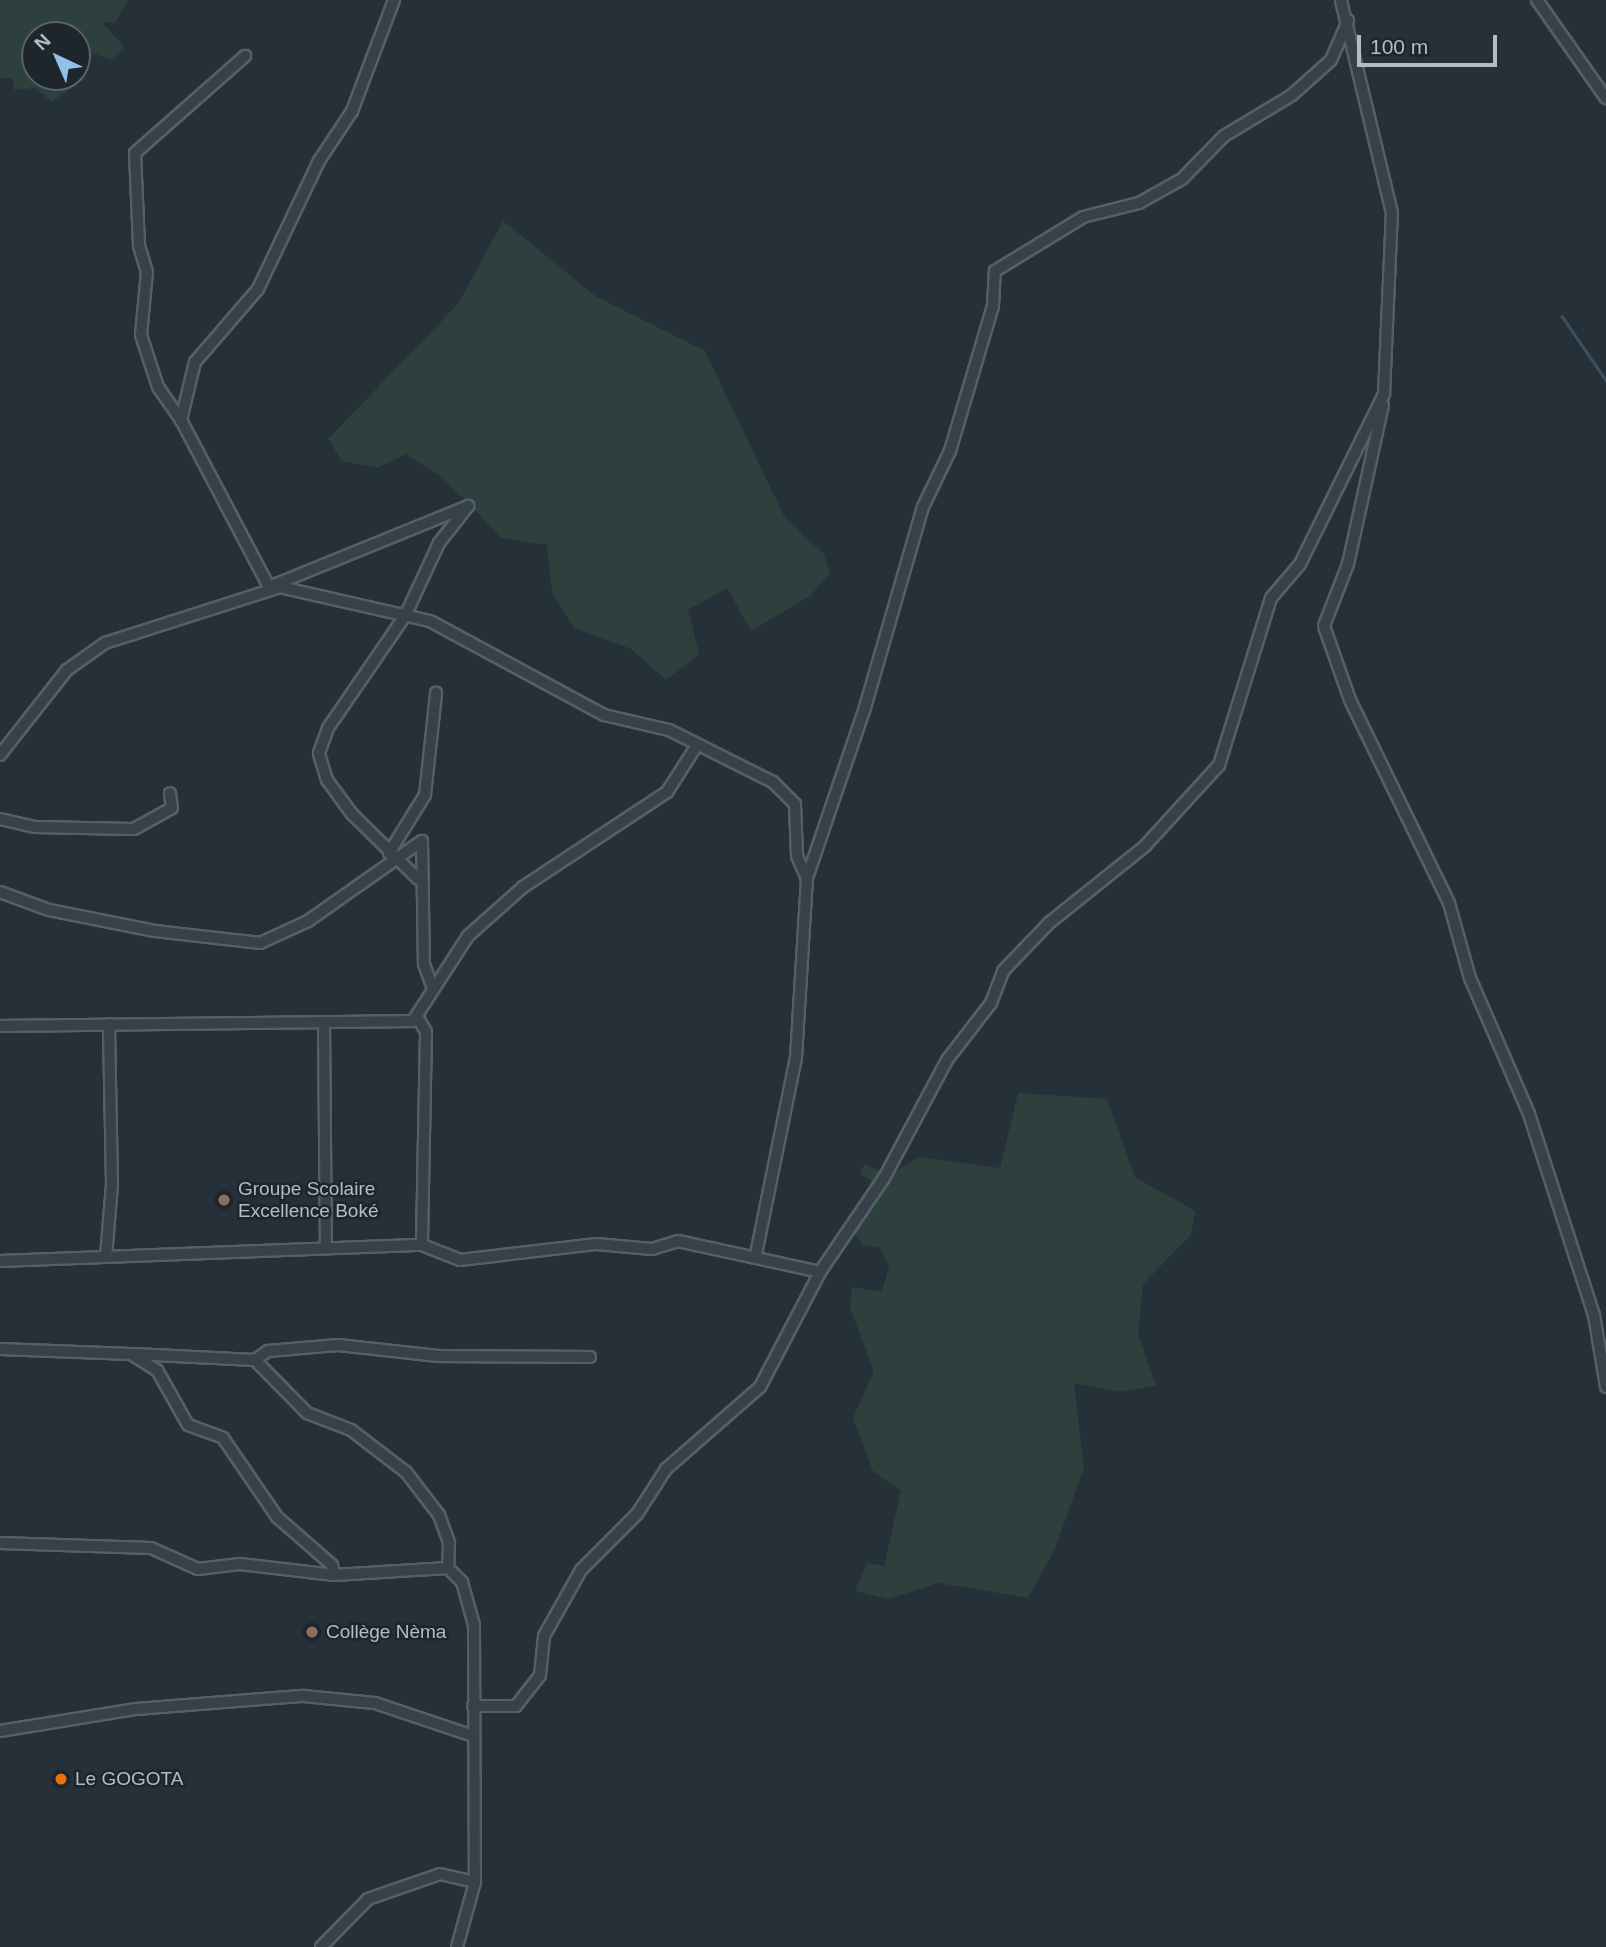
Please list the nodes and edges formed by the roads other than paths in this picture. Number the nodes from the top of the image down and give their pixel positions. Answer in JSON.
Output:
{"nodes":[{"id":1,"x":394,"y":0,"type":"edge"},
{"id":2,"x":1341,"y":0,"type":"edge"},
{"id":3,"x":1348,"y":0,"type":"edge"},
{"id":4,"x":1537,"y":0,"type":"edge"},
{"id":5,"x":1348,"y":24,"type":"junction"},
{"id":6,"x":245,"y":57,"type":"dead end"},
{"id":7,"x":1606,"y":98,"type":"edge"},
{"id":8,"x":1384,"y":394,"type":"junction"},
{"id":9,"x":181,"y":420,"type":"junction"},
{"id":10,"x":269,"y":587,"type":"junction"},
{"id":11,"x":405,"y":616,"type":"junction"},
{"id":12,"x":436,"y":693,"type":"dead end"},
{"id":13,"x":696,"y":745,"type":"junction"},
{"id":14,"x":0,"y":755,"type":"edge"},
{"id":15,"x":170,"y":793,"type":"dead end"},
{"id":16,"x":0,"y":819,"type":"edge"},
{"id":17,"x":392,"y":855,"type":"junction"},
{"id":18,"x":418,"y":878,"type":"junction"},
{"id":19,"x":807,"y":878,"type":"junction"},
{"id":20,"x":0,"y":891,"type":"edge"},
{"id":21,"x":432,"y":986,"type":"junction"},
{"id":22,"x":418,"y":1018,"type":"junction"},
{"id":23,"x":109,"y":1024,"type":"junction"},
{"id":24,"x":324,"y":1025,"type":"junction"},
{"id":25,"x":0,"y":1026,"type":"edge"},
{"id":26,"x":422,"y":1245,"type":"junction"},
{"id":27,"x":326,"y":1246,"type":"junction"},
{"id":28,"x":756,"y":1254,"type":"junction"},
{"id":29,"x":106,"y":1256,"type":"junction"},
{"id":30,"x":0,"y":1261,"type":"edge"},
{"id":31,"x":820,"y":1272,"type":"junction"},
{"id":32,"x":0,"y":1349,"type":"edge"},
{"id":33,"x":131,"y":1354,"type":"junction"},
{"id":34,"x":590,"y":1357,"type":"dead end"},
{"id":35,"x":255,"y":1360,"type":"junction"},
{"id":36,"x":1606,"y":1387,"type":"edge"},
{"id":37,"x":0,"y":1543,"type":"edge"},
{"id":38,"x":448,"y":1568,"type":"junction"},
{"id":39,"x":334,"y":1575,"type":"junction"},
{"id":40,"x":473,"y":1706,"type":"junction"},
{"id":41,"x":0,"y":1731,"type":"edge"},
{"id":42,"x":473,"y":1736,"type":"junction"},
{"id":43,"x":475,"y":1882,"type":"junction"},
{"id":44,"x":321,"y":1947,"type":"edge"},
{"id":45,"x":457,"y":1947,"type":"edge"}],
"edges":[{"from":1,"to":9,"type":"street"},
{"from":2,"to":5,"type":"street"},
{"from":3,"to":5,"type":"street"},
{"from":4,"to":7,"type":"street"},
{"from":5,"to":8,"type":"street"},
{"from":5,"to":19,"type":"street"},
{"from":6,"to":9,"type":"street"},
{"from":8,"to":31,"type":"street"},
{"from":8,"to":36,"type":"street"},
{"from":9,"to":10,"type":"street"},
{"from":10,"to":11,"type":"street"},
{"from":10,"to":11,"type":"street"},
{"from":10,"to":14,"type":"street"},
{"from":11,"to":13,"type":"street"},
{"from":11,"to":17,"type":"street"},
{"from":12,"to":17,"type":"street"},
{"from":13,"to":19,"type":"street"},
{"from":13,"to":21,"type":"street"},
{"from":15,"to":16,"type":"street"},
{"from":17,"to":18,"type":"street"},
{"from":17,"to":18,"type":"street"},
{"from":17,"to":20,"type":"street"},
{"from":18,"to":21,"type":"street"},
{"from":19,"to":28,"type":"street"},
{"from":21,"to":22,"type":"street"},
{"from":22,"to":24,"type":"street"},
{"from":22,"to":26,"type":"street"},
{"from":23,"to":24,"type":"street"},
{"from":23,"to":25,"type":"street"},
{"from":23,"to":29,"type":"street"},
{"from":24,"to":27,"type":"street"},
{"from":26,"to":27,"type":"street"},
{"from":26,"to":28,"type":"street"},
{"from":27,"to":29,"type":"street"},
{"from":28,"to":31,"type":"street"},
{"from":29,"to":30,"type":"street"},
{"from":31,"to":40,"type":"street"},
{"from":32,"to":33,"type":"street"},
{"from":33,"to":35,"type":"street"},
{"from":33,"to":39,"type":"street"},
{"from":34,"to":35,"type":"street"},
{"from":35,"to":38,"type":"street"},
{"from":37,"to":39,"type":"street"},
{"from":38,"to":39,"type":"street"},
{"from":38,"to":40,"type":"street"},
{"from":40,"to":42,"type":"street"},
{"from":41,"to":42,"type":"street"},
{"from":42,"to":43,"type":"street"},
{"from":43,"to":44,"type":"street"},
{"from":43,"to":45,"type":"street"}]}
